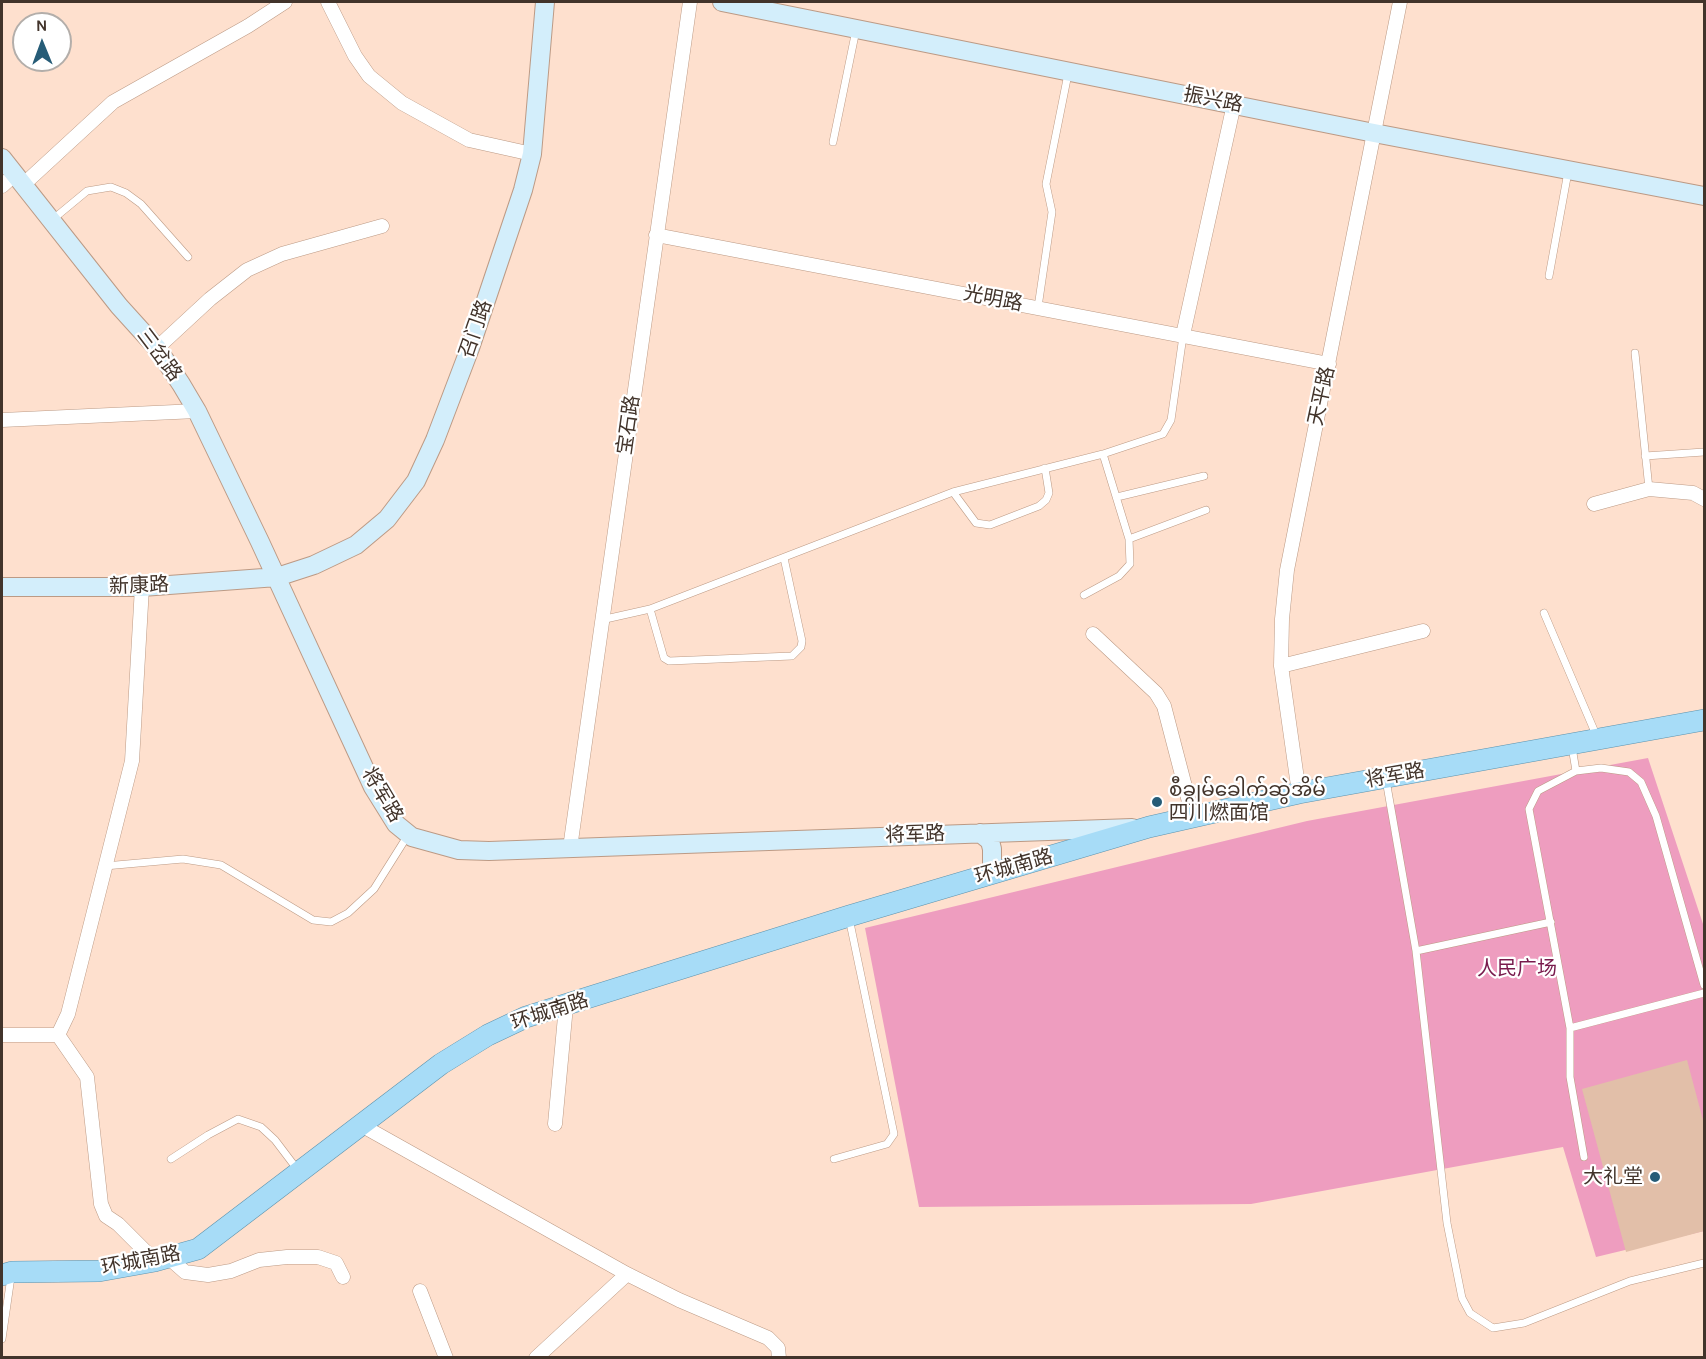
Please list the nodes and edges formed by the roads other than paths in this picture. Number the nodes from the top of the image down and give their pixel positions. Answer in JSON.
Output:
{"nodes":[{"id":1,"x":285,"y":2,"type":"edge"},
{"id":2,"x":328,"y":2,"type":"edge"},
{"id":3,"x":545,"y":2,"type":"edge"},
{"id":4,"x":690,"y":2,"type":"edge"},
{"id":5,"x":722,"y":2,"type":"edge"},
{"id":6,"x":1400,"y":2,"type":"edge"},
{"id":7,"x":856,"y":30,"type":"junction"},
{"id":8,"x":1068,"y":72,"type":"junction"},
{"id":9,"x":1234,"y":104,"type":"junction"},
{"id":10,"x":1374,"y":133,"type":"junction"},
{"id":11,"x":833,"y":142,"type":"dead end"},
{"id":12,"x":532,"y":154,"type":"junction"},
{"id":13,"x":2,"y":158,"type":"edge"},
{"id":14,"x":1569,"y":170,"type":"junction"},
{"id":15,"x":14,"y":182,"type":"edge"},
{"id":16,"x":1704,"y":196,"type":"edge"},
{"id":17,"x":52,"y":220,"type":"junction"},
{"id":18,"x":382,"y":226,"type":"dead end"},
{"id":19,"x":656,"y":235,"type":"junction"},
{"id":20,"x":188,"y":257,"type":"dead end"},
{"id":21,"x":1549,"y":276,"type":"dead end"},
{"id":22,"x":1038,"y":307,"type":"junction"},
{"id":23,"x":1183,"y":335,"type":"junction"},
{"id":24,"x":157,"y":348,"type":"junction"},
{"id":25,"x":1635,"y":353,"type":"dead end"},
{"id":26,"x":1329,"y":364,"type":"junction"},
{"id":27,"x":197,"y":411,"type":"junction"},
{"id":28,"x":2,"y":420,"type":"edge"},
{"id":29,"x":1704,"y":453,"type":"edge"},
{"id":30,"x":1103,"y":454,"type":"junction"},
{"id":31,"x":1645,"y":456,"type":"junction"},
{"id":32,"x":1045,"y":468,"type":"junction"},
{"id":33,"x":1204,"y":476,"type":"dead end"},
{"id":34,"x":1649,"y":489,"type":"junction"},
{"id":35,"x":953,"y":492,"type":"junction"},
{"id":36,"x":1117,"y":497,"type":"junction"},
{"id":37,"x":1704,"y":499,"type":"edge"},
{"id":38,"x":1594,"y":504,"type":"dead end"},
{"id":39,"x":1206,"y":510,"type":"dead end"},
{"id":40,"x":1129,"y":539,"type":"junction"},
{"id":41,"x":784,"y":558,"type":"junction"},
{"id":42,"x":277,"y":577,"type":"junction"},
{"id":43,"x":2,"y":587,"type":"edge"},
{"id":44,"x":142,"y":587,"type":"junction"},
{"id":45,"x":1084,"y":595,"type":"dead end"},
{"id":46,"x":650,"y":609,"type":"junction"},
{"id":47,"x":1544,"y":613,"type":"dead end"},
{"id":48,"x":601,"y":620,"type":"junction"},
{"id":49,"x":1423,"y":631,"type":"dead end"},
{"id":50,"x":1093,"y":634,"type":"dead end"},
{"id":51,"x":1281,"y":666,"type":"junction"},
{"id":52,"x":1704,"y":720,"type":"edge"},
{"id":53,"x":1598,"y":739,"type":"junction"},
{"id":54,"x":1571,"y":744,"type":"junction"},
{"id":55,"x":1576,"y":771,"type":"junction"},
{"id":56,"x":1386,"y":777,"type":"junction"},
{"id":57,"x":1299,"y":793,"type":"junction"},
{"id":58,"x":1193,"y":817,"type":"junction"},
{"id":59,"x":1149,"y":827,"type":"junction"},
{"id":60,"x":980,"y":833,"type":"junction"},
{"id":61,"x":408,"y":834,"type":"junction"},
{"id":62,"x":570,"y":848,"type":"junction"},
{"id":63,"x":105,"y":866,"type":"junction"},
{"id":64,"x":992,"y":873,"type":"junction"},
{"id":65,"x":849,"y":916,"type":"junction"},
{"id":66,"x":1551,"y":922,"type":"junction"},
{"id":67,"x":1416,"y":951,"type":"junction"},
{"id":68,"x":1704,"y":985,"type":"edge"},
{"id":69,"x":1704,"y":993,"type":"edge"},
{"id":70,"x":566,"y":1006,"type":"junction"},
{"id":71,"x":1570,"y":1028,"type":"junction"},
{"id":72,"x":2,"y":1035,"type":"edge"},
{"id":73,"x":58,"y":1035,"type":"junction"},
{"id":74,"x":555,"y":1124,"type":"dead end"},
{"id":75,"x":361,"y":1125,"type":"junction"},
{"id":76,"x":1584,"y":1157,"type":"dead end"},
{"id":77,"x":171,"y":1159,"type":"dead end"},
{"id":78,"x":834,"y":1160,"type":"dead end"},
{"id":79,"x":300,"y":1174,"type":"junction"},
{"id":80,"x":161,"y":1259,"type":"junction"},
{"id":81,"x":1704,"y":1263,"type":"edge"},
{"id":82,"x":7,"y":1273,"type":"edge"},
{"id":83,"x":627,"y":1274,"type":"junction"},
{"id":84,"x":343,"y":1277,"type":"dead end"},
{"id":85,"x":420,"y":1291,"type":"dead end"},
{"id":86,"x":2,"y":1339,"type":"edge"},
{"id":87,"x":554,"y":1352,"type":"edge"},
{"id":88,"x":446,"y":1358,"type":"edge"},
{"id":89,"x":536,"y":1358,"type":"edge"},
{"id":90,"x":779,"y":1358,"type":"edge"}],
"edges":[{"from":1,"to":15,"type":"street"},
{"from":2,"to":12,"type":"street"},
{"from":3,"to":12,"type":"main road","name":"召门路"},
{"from":4,"to":19,"type":"street","name":"宝石路"},
{"from":5,"to":7,"type":"main road","name":"振兴路"},
{"from":6,"to":10,"type":"street","name":"天平路"},
{"from":7,"to":8,"type":"main road","name":"振兴路"},
{"from":7,"to":11,"type":"lane"},
{"from":8,"to":9,"type":"main road","name":"振兴路"},
{"from":8,"to":22,"type":"lane"},
{"from":9,"to":10,"type":"main road","name":"振兴路"},
{"from":9,"to":23,"type":"street"},
{"from":10,"to":14,"type":"main road","name":"振兴路"},
{"from":10,"to":26,"type":"street","name":"天平路"},
{"from":12,"to":42,"type":"main road","name":"召门路"},
{"from":13,"to":15,"type":"main road","name":"三岔路"},
{"from":14,"to":16,"type":"main road","name":"振兴路"},
{"from":14,"to":21,"type":"lane"},
{"from":15,"to":17,"type":"main road","name":"三岔路"},
{"from":17,"to":20,"type":"lane"},
{"from":17,"to":24,"type":"main road","name":"三岔路"},
{"from":18,"to":24,"type":"street"},
{"from":19,"to":22,"type":"street","name":"光明路"},
{"from":19,"to":48,"type":"street","name":"宝石路"},
{"from":22,"to":23,"type":"street","name":"光明路"},
{"from":23,"to":26,"type":"street","name":"光明路"},
{"from":23,"to":30,"type":"lane"},
{"from":24,"to":27,"type":"main road","name":"三岔路"},
{"from":25,"to":31,"type":"lane"},
{"from":26,"to":51,"type":"street","name":"天平路"},
{"from":27,"to":28,"type":"street"},
{"from":27,"to":42,"type":"main road","name":"三岔路"},
{"from":29,"to":31,"type":"lane"},
{"from":30,"to":32,"type":"lane"},
{"from":30,"to":36,"type":"lane"},
{"from":31,"to":34,"type":"lane"},
{"from":32,"to":35,"type":"lane"},
{"from":32,"to":35,"type":"lane"},
{"from":33,"to":36,"type":"lane"},
{"from":34,"to":37,"type":"street"},
{"from":34,"to":38,"type":"street"},
{"from":35,"to":41,"type":"lane"},
{"from":36,"to":40,"type":"lane"},
{"from":39,"to":40,"type":"lane"},
{"from":40,"to":45,"type":"lane"},
{"from":41,"to":46,"type":"lane"},
{"from":41,"to":46,"type":"lane"},
{"from":42,"to":44,"type":"main road","name":"新康路"},
{"from":42,"to":61,"type":"main road","name":"将军路"},
{"from":43,"to":44,"type":"main road","name":"新康路"},
{"from":44,"to":63,"type":"street"},
{"from":46,"to":48,"type":"lane"},
{"from":47,"to":53,"type":"lane"},
{"from":48,"to":62,"type":"street","name":"宝石路"},
{"from":49,"to":51,"type":"street"},
{"from":50,"to":58,"type":"street"},
{"from":51,"to":57,"type":"street","name":"天平路"},
{"from":52,"to":53,"type":"main road","name":"将军路"},
{"from":53,"to":54,"type":"main road","name":"将军路"},
{"from":54,"to":55,"type":"lane"},
{"from":54,"to":56,"type":"main road","name":"将军路"},
{"from":55,"to":66,"type":"lane"},
{"from":55,"to":68,"type":"lane"},
{"from":56,"to":57,"type":"main road","name":"将军路"},
{"from":56,"to":67,"type":"lane"},
{"from":57,"to":58,"type":"main road","name":"将军路"},
{"from":58,"to":59,"type":"main road","name":"将军路"},
{"from":59,"to":60,"type":"main road","name":"将军路"},
{"from":59,"to":64,"type":"main road","name":"环城南路"},
{"from":60,"to":62,"type":"main road","name":"将军路"},
{"from":60,"to":64,"type":"main road"},
{"from":61,"to":62,"type":"main road","name":"将军路"},
{"from":61,"to":63,"type":"lane"},
{"from":63,"to":73,"type":"street"},
{"from":64,"to":65,"type":"main road","name":"环城南路"},
{"from":65,"to":70,"type":"main road","name":"环城南路"},
{"from":65,"to":78,"type":"lane"},
{"from":66,"to":67,"type":"lane"},
{"from":66,"to":71,"type":"lane"},
{"from":67,"to":81,"type":"lane"},
{"from":69,"to":71,"type":"lane"},
{"from":70,"to":74,"type":"street"},
{"from":70,"to":75,"type":"main road","name":"环城南路"},
{"from":71,"to":76,"type":"lane"},
{"from":72,"to":73,"type":"street"},
{"from":73,"to":80,"type":"street"},
{"from":75,"to":79,"type":"main road","name":"环城南路"},
{"from":75,"to":83,"type":"street"},
{"from":77,"to":79,"type":"lane"},
{"from":79,"to":80,"type":"main road","name":"环城南路"},
{"from":80,"to":82,"type":"main road","name":"环城南路"},
{"from":80,"to":84,"type":"street"},
{"from":82,"to":86,"type":"lane"},
{"from":83,"to":87,"type":"street"},
{"from":83,"to":90,"type":"street"},
{"from":85,"to":88,"type":"street"},
{"from":87,"to":89,"type":"street"}]}
